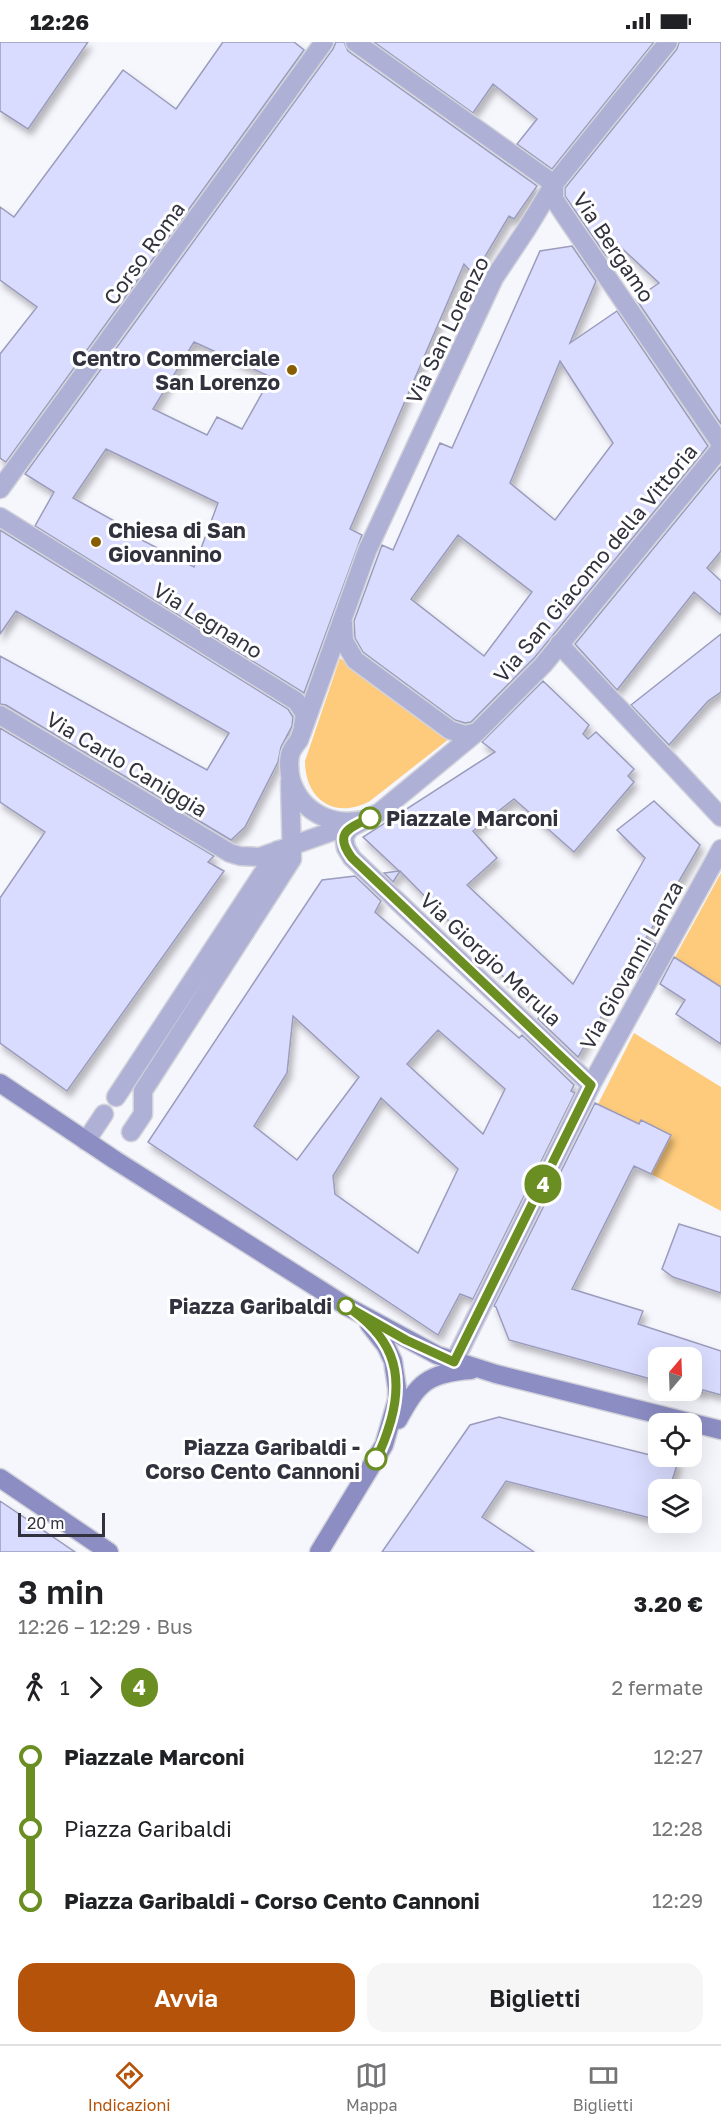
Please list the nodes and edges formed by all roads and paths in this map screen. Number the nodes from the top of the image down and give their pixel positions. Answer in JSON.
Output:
{"nodes":[{"id":1,"x":324,"y":42,"type":"edge"},
{"id":2,"x":355,"y":42,"type":"edge"},
{"id":3,"x":668,"y":42,"type":"edge"},
{"id":4,"x":554,"y":184,"type":"junction"},
{"id":5,"x":721,"y":446,"type":"edge"},
{"id":6,"x":0,"y":489,"type":"edge"},
{"id":7,"x":0,"y":517,"type":"edge"},
{"id":8,"x":347,"y":604,"type":"junction"},
{"id":9,"x":559,"y":644,"type":"junction"},
{"id":10,"x":0,"y":715,"type":"edge"},
{"id":11,"x":477,"y":732,"type":"junction"},
{"id":12,"x":299,"y":740,"type":"junction"},
{"id":13,"x":290,"y":776,"type":"junction"},
{"id":14,"x":721,"y":817,"type":"edge"},
{"id":15,"x":371,"y":818,"type":"junction"},
{"id":16,"x":345,"y":832,"type":"junction"},
{"id":17,"x":721,"y":849,"type":"edge"},
{"id":18,"x":287,"y":852,"type":"junction"},
{"id":19,"x":230,"y":853,"type":"junction"},
{"id":20,"x":262,"y":891,"type":"junction"},
{"id":21,"x":0,"y":1083,"type":"edge"},
{"id":22,"x":591,"y":1085,"type":"junction"},
{"id":23,"x":116,"y":1097,"type":"dead end"},
{"id":24,"x":104,"y":1114,"type":"dead end"},
{"id":25,"x":131,"y":1132,"type":"dead end"},
{"id":26,"x":86,"y":1141,"type":"junction"},
{"id":27,"x":346,"y":1306,"type":"junction"},
{"id":28,"x":454,"y":1362,"type":"junction"},
{"id":29,"x":488,"y":1372,"type":"junction"},
{"id":30,"x":721,"y":1430,"type":"edge"},
{"id":31,"x":384,"y":1445,"type":"junction"},
{"id":32,"x":0,"y":1478,"type":"edge"},
{"id":33,"x":109,"y":1552,"type":"edge"},
{"id":34,"x":319,"y":1552,"type":"edge"}],
"edges":[{"from":1,"to":6,"type":"street","name":"Corso Roma"},
{"from":2,"to":4,"type":"street","name":"Via Bergamo"},
{"from":3,"to":4,"type":"street","name":"Via San Lorenzo"},
{"from":4,"to":5,"type":"street","name":"Via Bergamo"},
{"from":4,"to":8,"type":"street","name":"Via San Lorenzo"},
{"from":5,"to":9,"type":"street","name":"Via San Giacomo della Vittoria"},
{"from":7,"to":12,"type":"street","name":"Via Legnano"},
{"from":8,"to":11,"type":"street"},
{"from":8,"to":12,"type":"street","name":"Via San Lorenzo"},
{"from":9,"to":11,"type":"street","name":"Via San Giacomo della Vittoria"},
{"from":9,"to":14,"type":"street"},
{"from":10,"to":19,"type":"street","name":"Via Carlo Caniggia"},
{"from":11,"to":15,"type":"street","name":"Via San Giacomo della Vittoria"},
{"from":12,"to":13,"type":"street"},
{"from":13,"to":15,"type":"street"},
{"from":13,"to":18,"type":"street"},
{"from":15,"to":16,"type":"street"},
{"from":15,"to":18,"type":"street"},
{"from":16,"to":18,"type":"street"},
{"from":16,"to":22,"type":"street","name":"Via Giorgio Merula"},
{"from":17,"to":22,"type":"street","name":"Via Giovanni Lanza"},
{"from":18,"to":19,"type":"street"},
{"from":18,"to":20,"type":"street"},
{"from":19,"to":20,"type":"street"},
{"from":20,"to":23,"type":"street"},
{"from":20,"to":25,"type":"street"},
{"from":21,"to":26,"type":"street"},
{"from":22,"to":28,"type":"street","name":"Via Giovanni Lanza"},
{"from":24,"to":26,"type":"street"},
{"from":26,"to":27,"type":"street"},
{"from":27,"to":28,"type":"street"},
{"from":27,"to":31,"type":"street"},
{"from":28,"to":29,"type":"street"},
{"from":29,"to":30,"type":"street"},
{"from":29,"to":31,"type":"street"},
{"from":31,"to":34,"type":"street"},
{"from":32,"to":33,"type":"street"}]}
